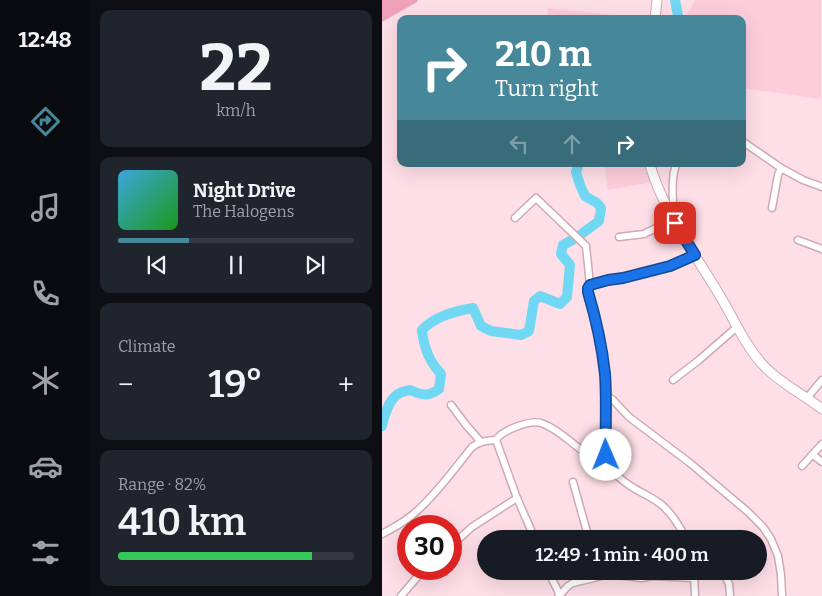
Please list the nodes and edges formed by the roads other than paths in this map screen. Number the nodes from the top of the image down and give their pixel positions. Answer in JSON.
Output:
{"nodes":[{"id":1,"x":658,"y":0,"type":"edge"},
{"id":2,"x":656,"y":15,"type":"edge"},
{"id":3,"x":746,"y":144,"type":"edge"},
{"id":4,"x":651,"y":167,"type":"edge"},
{"id":5,"x":675,"y":167,"type":"edge"},
{"id":6,"x":781,"y":168,"type":"junction"},
{"id":7,"x":822,"y":187,"type":"edge"},
{"id":8,"x":772,"y":208,"type":"dead end"},
{"id":9,"x":516,"y":218,"type":"dead end"},
{"id":10,"x":674,"y":222,"type":"junction"},
{"id":11,"x":619,"y":237,"type":"dead end"},
{"id":12,"x":798,"y":240,"type":"dead end"},
{"id":13,"x":822,"y":249,"type":"edge"},
{"id":14,"x":695,"y":255,"type":"junction"},
{"id":15,"x":590,"y":285,"type":"junction"},
{"id":16,"x":737,"y":327,"type":"junction"},
{"id":17,"x":673,"y":380,"type":"dead end"},
{"id":18,"x":822,"y":380,"type":"edge"},
{"id":19,"x":605,"y":394,"type":"junction"},
{"id":20,"x":807,"y":398,"type":"junction"},
{"id":21,"x":451,"y":405,"type":"dead end"},
{"id":22,"x":822,"y":409,"type":"edge"},
{"id":23,"x":496,"y":440,"type":"junction"},
{"id":24,"x":481,"y":442,"type":"junction"},
{"id":25,"x":822,"y":444,"type":"edge"},
{"id":26,"x":813,"y":455,"type":"junction"},
{"id":27,"x":822,"y":462,"type":"edge"},
{"id":28,"x":606,"y":465,"type":"junction"},
{"id":29,"x":802,"y":466,"type":"dead end"},
{"id":30,"x":573,"y":482,"type":"dead end"},
{"id":31,"x":517,"y":498,"type":"junction"},
{"id":32,"x":531,"y":530,"type":"edge"},
{"id":33,"x":586,"y":530,"type":"edge"},
{"id":34,"x":681,"y":530,"type":"edge"},
{"id":35,"x":382,"y":534,"type":"edge"},
{"id":36,"x":462,"y":536,"type":"edge"},
{"id":37,"x":415,"y":580,"type":"edge"},
{"id":38,"x":552,"y":580,"type":"edge"},
{"id":39,"x":584,"y":580,"type":"edge"},
{"id":40,"x":694,"y":580,"type":"edge"},
{"id":41,"x":726,"y":580,"type":"edge"},
{"id":42,"x":401,"y":596,"type":"edge"},
{"id":43,"x":559,"y":596,"type":"edge"},
{"id":44,"x":695,"y":596,"type":"edge"},
{"id":45,"x":730,"y":596,"type":"edge"},
{"id":46,"x":782,"y":596,"type":"edge"}],
"edges":[{"from":1,"to":2,"type":"main road"},
{"from":3,"to":6,"type":"street"},
{"from":4,"to":10,"type":"main road"},
{"from":5,"to":10,"type":"street"},
{"from":6,"to":7,"type":"street"},
{"from":6,"to":8,"type":"street"},
{"from":9,"to":15,"type":"street"},
{"from":10,"to":11,"type":"street"},
{"from":10,"to":14,"type":"main road"},
{"from":12,"to":13,"type":"street"},
{"from":14,"to":15,"type":"street"},
{"from":14,"to":16,"type":"main road"},
{"from":15,"to":19,"type":"street"},
{"from":16,"to":17,"type":"street"},
{"from":16,"to":20,"type":"main road"},
{"from":18,"to":20,"type":"street"},
{"from":19,"to":28,"type":"street"},
{"from":19,"to":46,"type":"street"},
{"from":20,"to":22,"type":"main road"},
{"from":21,"to":24,"type":"street"},
{"from":23,"to":24,"type":"street"},
{"from":23,"to":28,"type":"street"},
{"from":23,"to":31,"type":"street"},
{"from":24,"to":35,"type":"street"},
{"from":25,"to":26,"type":"street"},
{"from":26,"to":27,"type":"street"},
{"from":26,"to":29,"type":"street"},
{"from":28,"to":34,"type":"street"},
{"from":30,"to":33,"type":"street"},
{"from":31,"to":32,"type":"street"},
{"from":31,"to":36,"type":"street"},
{"from":37,"to":42,"type":"street"},
{"from":38,"to":43,"type":"street"},
{"from":39,"to":43,"type":"street"},
{"from":40,"to":44,"type":"street"},
{"from":41,"to":45,"type":"street"}]}
